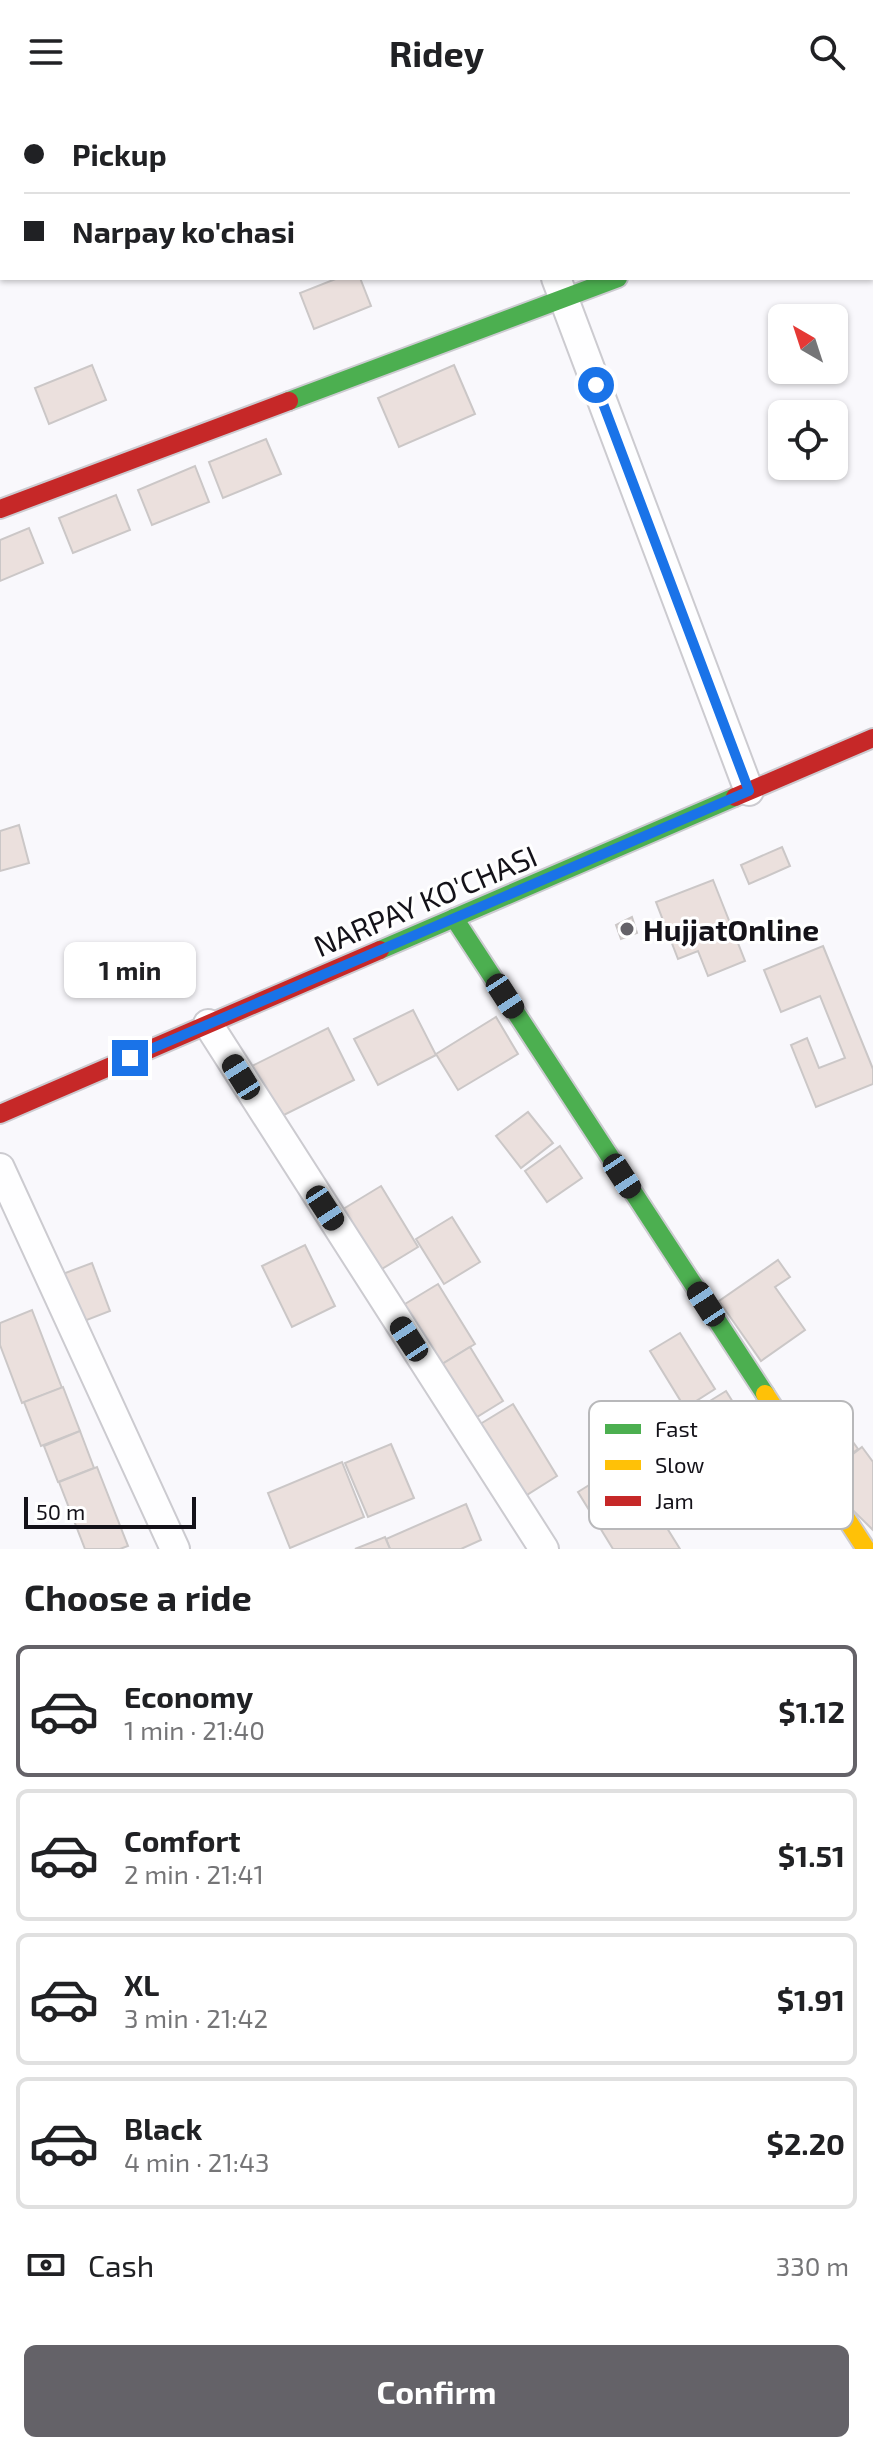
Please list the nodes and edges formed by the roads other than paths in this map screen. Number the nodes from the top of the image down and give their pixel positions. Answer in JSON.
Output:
{"nodes":[{"id":1,"x":606,"y":280,"type":"edge"},
{"id":2,"x":560,"y":288,"type":"edge"},
{"id":3,"x":0,"y":509,"type":"edge"},
{"id":4,"x":873,"y":738,"type":"edge"},
{"id":5,"x":749,"y":791,"type":"junction"},
{"id":6,"x":454,"y":918,"type":"junction"},
{"id":7,"x":208,"y":1024,"type":"junction"},
{"id":8,"x":0,"y":1114,"type":"edge"},
{"id":9,"x":0,"y":1168,"type":"edge"},
{"id":10,"x":769,"y":1401,"type":"edge"},
{"id":11,"x":853,"y":1529,"type":"edge"},
{"id":12,"x":175,"y":1549,"type":"edge"},
{"id":13,"x":544,"y":1549,"type":"edge"},
{"id":14,"x":866,"y":1549,"type":"edge"}],
"edges":[{"from":1,"to":2,"type":"street"},
{"from":2,"to":3,"type":"street"},
{"from":2,"to":5,"type":"street"},
{"from":4,"to":5,"type":"street","name":"NARPAY KO'CHASI"},
{"from":5,"to":6,"type":"street","name":"NARPAY KO'CHASI"},
{"from":6,"to":7,"type":"street","name":"NARPAY KO'CHASI"},
{"from":6,"to":10,"type":"street"},
{"from":7,"to":8,"type":"street","name":"NARPAY KO'CHASI"},
{"from":7,"to":13,"type":"street"},
{"from":9,"to":12,"type":"street"},
{"from":11,"to":14,"type":"street"}]}
